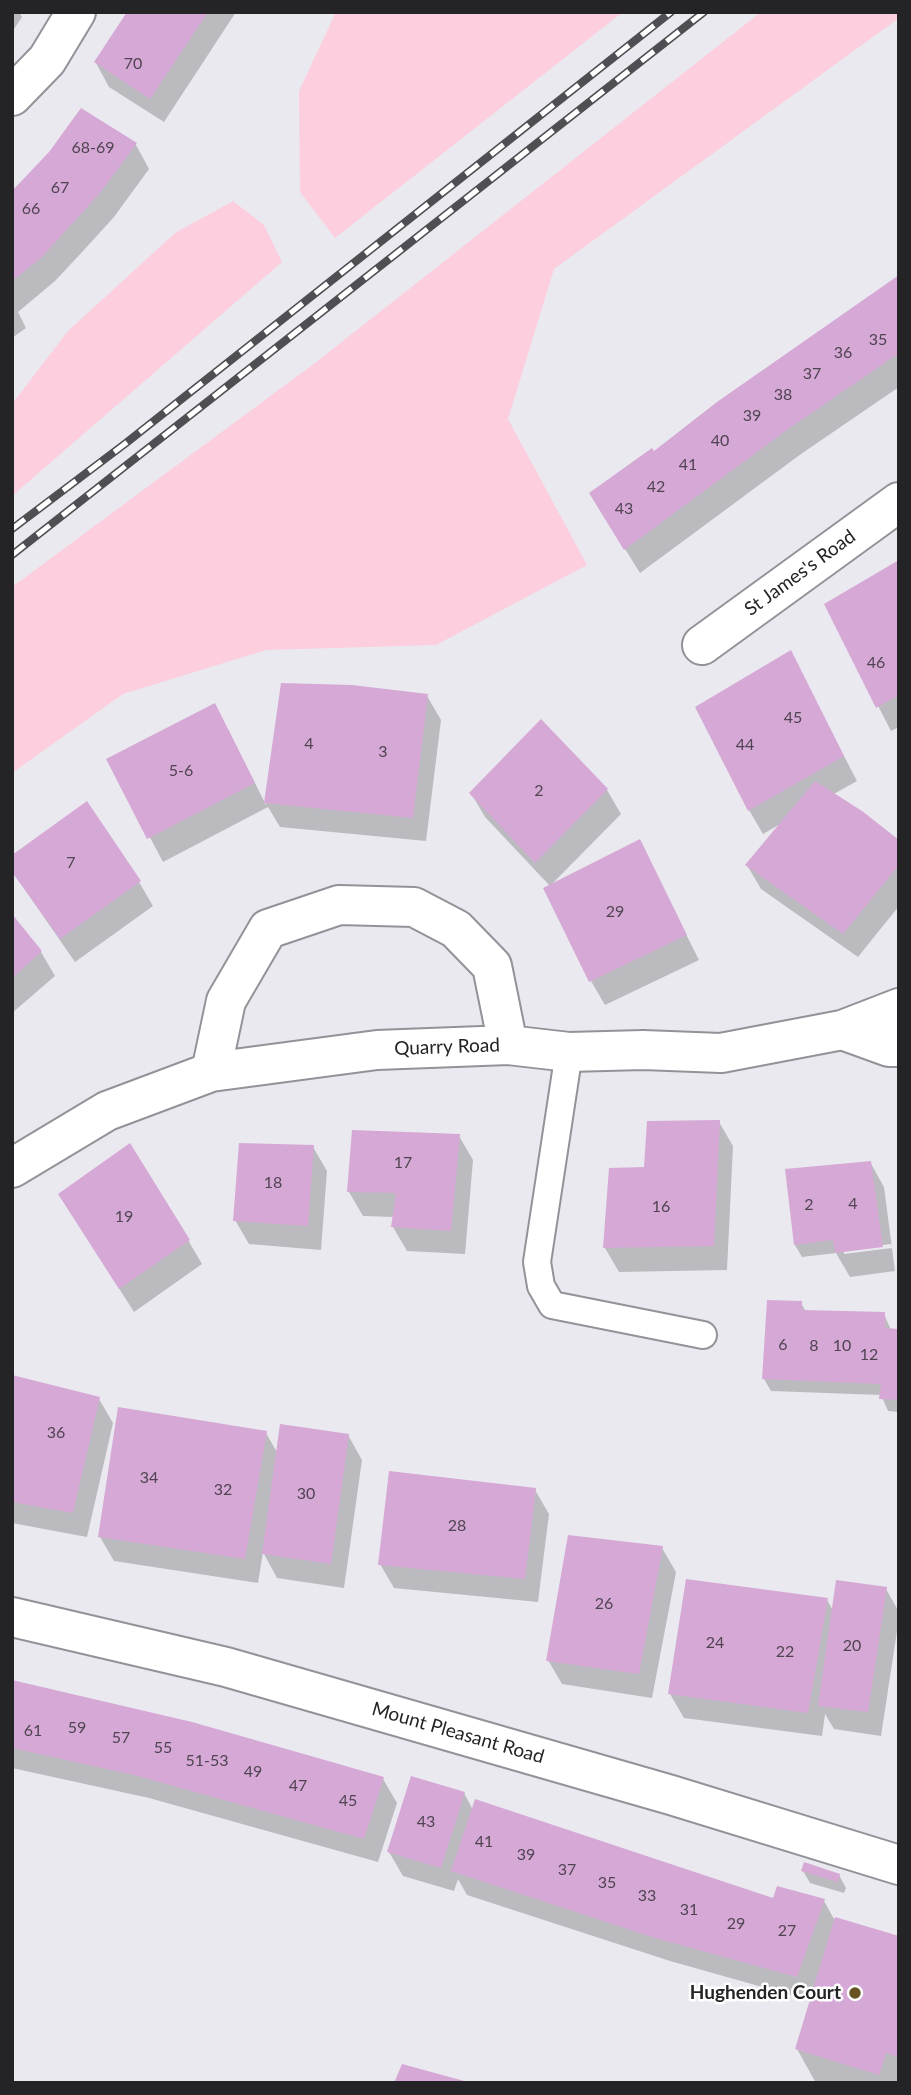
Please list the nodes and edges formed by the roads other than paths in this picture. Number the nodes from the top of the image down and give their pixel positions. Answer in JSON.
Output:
{"nodes":[{"id":1,"x":76,"y":12,"type":"edge"},
{"id":2,"x":12,"y":96,"type":"edge"},
{"id":3,"x":899,"y":502,"type":"edge"},
{"id":4,"x":702,"y":645,"type":"dead end"},
{"id":5,"x":899,"y":1007,"type":"edge"},
{"id":6,"x":842,"y":1030,"type":"junction"},
{"id":7,"x":508,"y":1045,"type":"junction"},
{"id":8,"x":899,"y":1047,"type":"edge"},
{"id":9,"x":569,"y":1052,"type":"junction"},
{"id":10,"x":211,"y":1072,"type":"junction"},
{"id":11,"x":12,"y":1168,"type":"edge"},
{"id":12,"x":703,"y":1335,"type":"dead end"},
{"id":13,"x":12,"y":1617,"type":"edge"},
{"id":14,"x":899,"y":1865,"type":"edge"}],
"edges":[{"from":1,"to":2,"type":"street"},
{"from":3,"to":4,"type":"street","name":"St James's Road"},
{"from":5,"to":6,"type":"street","name":"Quarry Road"},
{"from":6,"to":8,"type":"street"},
{"from":6,"to":9,"type":"street","name":"Quarry Road"},
{"from":7,"to":9,"type":"street","name":"Quarry Road"},
{"from":7,"to":10,"type":"street","name":"Quarry Road"},
{"from":7,"to":10,"type":"street"},
{"from":9,"to":12,"type":"lane"},
{"from":10,"to":11,"type":"street","name":"Quarry Road"},
{"from":13,"to":14,"type":"street","name":"Mount Pleasant Road"}]}
